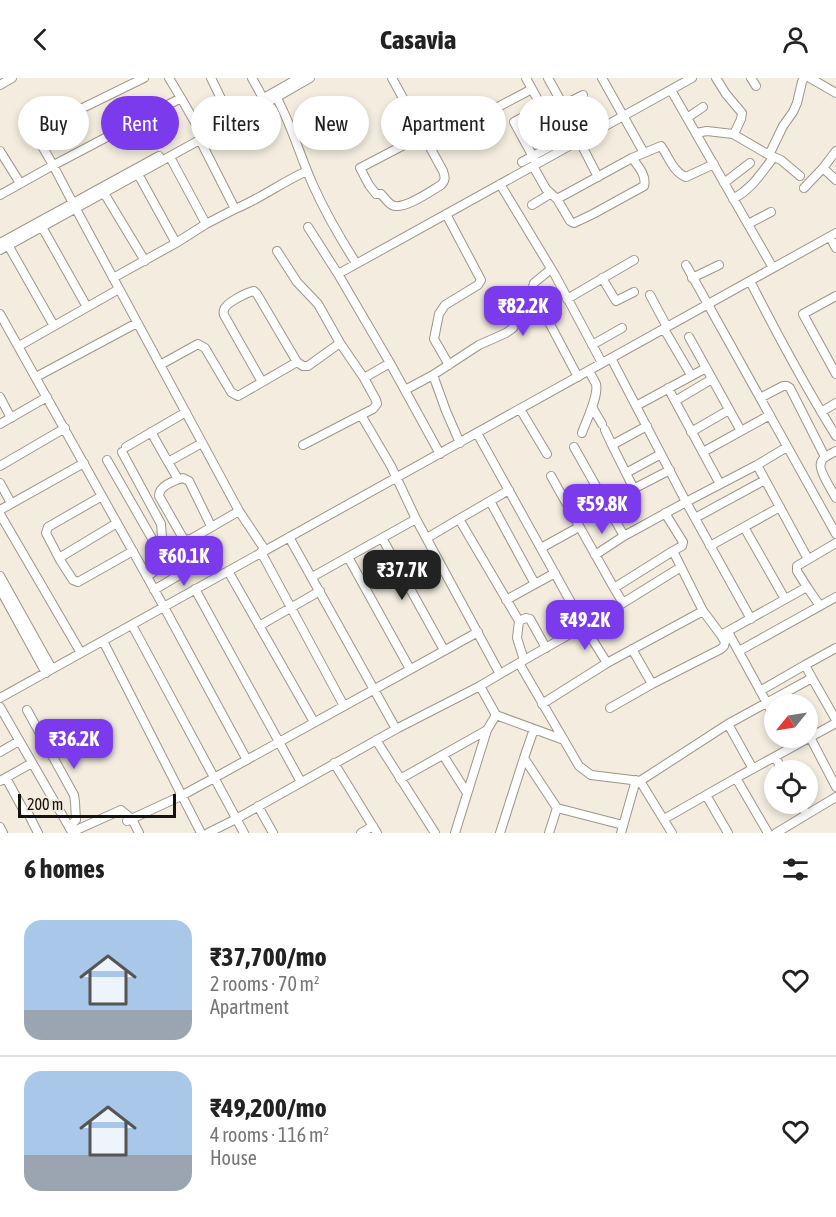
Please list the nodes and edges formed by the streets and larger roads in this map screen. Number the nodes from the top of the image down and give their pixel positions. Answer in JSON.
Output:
{"nodes":[{"id":1,"x":12,"y":78,"type":"edge"},
{"id":2,"x":144,"y":78,"type":"edge"},
{"id":3,"x":169,"y":78,"type":"edge"},
{"id":4,"x":211,"y":78,"type":"edge"},
{"id":5,"x":252,"y":78,"type":"edge"},
{"id":6,"x":299,"y":78,"type":"edge"},
{"id":7,"x":310,"y":78,"type":"edge"},
{"id":8,"x":392,"y":78,"type":"edge"},
{"id":9,"x":526,"y":78,"type":"edge"},
{"id":10,"x":548,"y":78,"type":"edge"},
{"id":11,"x":602,"y":78,"type":"edge"},
{"id":12,"x":692,"y":78,"type":"edge"},
{"id":13,"x":716,"y":78,"type":"edge"},
{"id":14,"x":751,"y":78,"type":"edge"},
{"id":15,"x":804,"y":78,"type":"edge"},
{"id":16,"x":810,"y":78,"type":"edge"},
{"id":17,"x":0,"y":85,"type":"edge"},
{"id":18,"x":756,"y":86,"type":"dead end"},
{"id":19,"x":532,"y":89,"type":"junction"},
{"id":20,"x":671,"y":90,"type":"junction"},
{"id":21,"x":836,"y":93,"type":"edge"},
{"id":22,"x":275,"y":95,"type":"junction"},
{"id":23,"x":220,"y":96,"type":"edge"},
{"id":24,"x":262,"y":96,"type":"edge"},
{"id":25,"x":271,"y":96,"type":"edge"},
{"id":26,"x":402,"y":96,"type":"edge"},
{"id":27,"x":535,"y":96,"type":"edge"},
{"id":28,"x":558,"y":96,"type":"edge"},
{"id":29,"x":181,"y":98,"type":"junction"},
{"id":30,"x":506,"y":102,"type":"edge"},
{"id":31,"x":703,"y":107,"type":"dead end"},
{"id":32,"x":623,"y":116,"type":"junction"},
{"id":33,"x":687,"y":117,"type":"junction"},
{"id":34,"x":191,"y":118,"type":"edge"},
{"id":35,"x":609,"y":124,"type":"edge"},
{"id":36,"x":696,"y":133,"type":"junction"},
{"id":37,"x":734,"y":134,"type":"junction"},
{"id":38,"x":423,"y":135,"type":"joint"},
{"id":39,"x":191,"y":142,"type":"edge"},
{"id":40,"x":191,"y":143,"type":"edge"},
{"id":41,"x":207,"y":150,"type":"edge"},
{"id":42,"x":528,"y":150,"type":"edge"},
{"id":43,"x":547,"y":150,"type":"edge"},
{"id":44,"x":560,"y":150,"type":"edge"},
{"id":45,"x":584,"y":150,"type":"edge"},
{"id":46,"x":0,"y":151,"type":"edge"},
{"id":47,"x":836,"y":151,"type":"edge"},
{"id":48,"x":644,"y":153,"type":"junction"},
{"id":49,"x":772,"y":156,"type":"junction"},
{"id":50,"x":170,"y":157,"type":"junction"},
{"id":51,"x":632,"y":158,"type":"junction"},
{"id":52,"x":522,"y":162,"type":"dead end"},
{"id":53,"x":534,"y":162,"type":"junction"},
{"id":54,"x":750,"y":163,"type":"dead end"},
{"id":55,"x":53,"y":165,"type":"junction"},
{"id":56,"x":714,"y":165,"type":"junction"},
{"id":57,"x":823,"y":168,"type":"junction"},
{"id":58,"x":307,"y":171,"type":"junction"},
{"id":59,"x":138,"y":174,"type":"junction"},
{"id":60,"x":800,"y":176,"type":"dead end"},
{"id":61,"x":598,"y":177,"type":"junction"},
{"id":62,"x":836,"y":180,"type":"edge"},
{"id":63,"x":20,"y":183,"type":"junction"},
{"id":64,"x":724,"y":183,"type":"junction"},
{"id":65,"x":500,"y":184,"type":"junction"},
{"id":66,"x":804,"y":188,"type":"dead end"},
{"id":67,"x":104,"y":193,"type":"junction"},
{"id":68,"x":0,"y":195,"type":"edge"},
{"id":69,"x":553,"y":196,"type":"junction"},
{"id":70,"x":733,"y":199,"type":"junction"},
{"id":71,"x":532,"y":205,"type":"dead end"},
{"id":72,"x":74,"y":206,"type":"junction"},
{"id":73,"x":235,"y":209,"type":"junction"},
{"id":74,"x":771,"y":212,"type":"dead end"},
{"id":75,"x":446,"y":214,"type":"junction"},
{"id":76,"x":206,"y":224,"type":"junction"},
{"id":77,"x":748,"y":224,"type":"junction"},
{"id":78,"x":42,"y":226,"type":"junction"},
{"id":79,"x":308,"y":226,"type":"dead end"},
{"id":80,"x":833,"y":235,"type":"edge"},
{"id":81,"x":176,"y":243,"type":"junction"},
{"id":82,"x":4,"y":244,"type":"edge"},
{"id":83,"x":836,"y":248,"type":"edge"},
{"id":84,"x":0,"y":250,"type":"edge"},
{"id":85,"x":277,"y":251,"type":"dead end"},
{"id":86,"x":634,"y":260,"type":"dead end"},
{"id":87,"x":145,"y":261,"type":"junction"},
{"id":88,"x":356,"y":263,"type":"junction"},
{"id":89,"x":686,"y":265,"type":"dead end"},
{"id":90,"x":719,"y":265,"type":"dead end"},
{"id":91,"x":773,"y":268,"type":"junction"},
{"id":92,"x":551,"y":269,"type":"junction"},
{"id":93,"x":338,"y":274,"type":"junction"},
{"id":94,"x":113,"y":278,"type":"junction"},
{"id":95,"x":602,"y":278,"type":"junction"},
{"id":96,"x":693,"y":278,"type":"junction"},
{"id":97,"x":750,"y":281,"type":"junction"},
{"id":98,"x":119,"y":289,"type":"junction"},
{"id":99,"x":634,"y":292,"type":"dead end"},
{"id":100,"x":534,"y":294,"type":"junction"},
{"id":101,"x":650,"y":294,"type":"dead end"},
{"id":102,"x":835,"y":298,"type":"edge"},
{"id":103,"x":567,"y":299,"type":"junction"},
{"id":104,"x":708,"y":304,"type":"junction"},
{"id":105,"x":87,"y":307,"type":"junction"},
{"id":106,"x":0,"y":314,"type":"edge"},
{"id":107,"x":137,"y":323,"type":"junction"},
{"id":108,"x":54,"y":326,"type":"junction"},
{"id":109,"x":622,"y":328,"type":"dead end"},
{"id":110,"x":666,"y":328,"type":"junction"},
{"id":111,"x":689,"y":337,"type":"dead end"},
{"id":112,"x":340,"y":343,"type":"junction"},
{"id":113,"x":592,"y":345,"type":"junction"},
{"id":114,"x":19,"y":346,"type":"junction"},
{"id":115,"x":611,"y":358,"type":"junction"},
{"id":116,"x":297,"y":362,"type":"junction"},
{"id":117,"x":390,"y":363,"type":"junction"},
{"id":118,"x":602,"y":363,"type":"junction"},
{"id":119,"x":160,"y":365,"type":"junction"},
{"id":120,"x":449,"y":365,"type":"junction"},
{"id":121,"x":706,"y":368,"type":"junction"},
{"id":122,"x":589,"y":370,"type":"junction"},
{"id":123,"x":836,"y":374,"type":"edge"},
{"id":124,"x":433,"y":375,"type":"junction"},
{"id":125,"x":691,"y":375,"type":"junction"},
{"id":126,"x":36,"y":377,"type":"junction"},
{"id":127,"x":578,"y":377,"type":"junction"},
{"id":128,"x":364,"y":378,"type":"junction"},
{"id":129,"x":712,"y":380,"type":"junction"},
{"id":130,"x":262,"y":382,"type":"junction"},
{"id":131,"x":668,"y":388,"type":"junction"},
{"id":132,"x":405,"y":390,"type":"junction"},
{"id":133,"x":0,"y":397,"type":"edge"},
{"id":134,"x":47,"y":397,"type":"junction"},
{"id":135,"x":760,"y":398,"type":"junction"},
{"id":136,"x":675,"y":401,"type":"junction"},
{"id":137,"x":836,"y":403,"type":"edge"},
{"id":138,"x":636,"y":406,"type":"junction"},
{"id":139,"x":592,"y":407,"type":"junction"},
{"id":140,"x":520,"y":409,"type":"junction"},
{"id":141,"x":729,"y":410,"type":"junction"},
{"id":142,"x":186,"y":412,"type":"junction"},
{"id":143,"x":821,"y":412,"type":"junction"},
{"id":144,"x":361,"y":415,"type":"junction"},
{"id":145,"x":770,"y":415,"type":"junction"},
{"id":146,"x":11,"y":418,"type":"junction"},
{"id":147,"x":0,"y":424,"type":"edge"},
{"id":148,"x":646,"y":426,"type":"junction"},
{"id":149,"x":65,"y":428,"type":"junction"},
{"id":150,"x":741,"y":431,"type":"junction"},
{"id":151,"x":151,"y":432,"type":"junction"},
{"id":152,"x":691,"y":432,"type":"junction"},
{"id":153,"x":477,"y":433,"type":"junction"},
{"id":154,"x":582,"y":433,"type":"dead end"},
{"id":155,"x":836,"y":436,"type":"edge"},
{"id":156,"x":202,"y":442,"type":"junction"},
{"id":157,"x":460,"y":443,"type":"junction"},
{"id":158,"x":303,"y":445,"type":"dead end"},
{"id":159,"x":612,"y":446,"type":"junction"},
{"id":160,"x":574,"y":447,"type":"dead end"},
{"id":161,"x":787,"y":447,"type":"junction"},
{"id":162,"x":836,"y":451,"type":"edge"},
{"id":163,"x":703,"y":452,"type":"junction"},
{"id":164,"x":440,"y":454,"type":"junction"},
{"id":165,"x":547,"y":454,"type":"dead end"},
{"id":166,"x":661,"y":454,"type":"junction"},
{"id":167,"x":825,"y":457,"type":"junction"},
{"id":168,"x":108,"y":460,"type":"dead end"},
{"id":169,"x":168,"y":462,"type":"junction"},
{"id":170,"x":84,"y":463,"type":"junction"},
{"id":171,"x":757,"y":465,"type":"junction"},
{"id":172,"x":0,"y":466,"type":"edge"},
{"id":173,"x":670,"y":470,"type":"junction"},
{"id":174,"x":626,"y":473,"type":"junction"},
{"id":175,"x":551,"y":476,"type":"dead end"},
{"id":176,"x":396,"y":478,"type":"junction"},
{"id":177,"x":178,"y":479,"type":"junction"},
{"id":178,"x":765,"y":480,"type":"junction"},
{"id":179,"x":0,"y":483,"type":"edge"},
{"id":180,"x":720,"y":484,"type":"junction"},
{"id":181,"x":634,"y":489,"type":"junction"},
{"id":182,"x":508,"y":490,"type":"junction"},
{"id":183,"x":102,"y":496,"type":"junction"},
{"id":184,"x":836,"y":497,"type":"edge"},
{"id":185,"x":490,"y":501,"type":"junction"},
{"id":186,"x":686,"y":502,"type":"junction"},
{"id":187,"x":11,"y":503,"type":"junction"},
{"id":188,"x":606,"y":503,"type":"junction"},
{"id":189,"x":780,"y":507,"type":"junction"},
{"id":190,"x":239,"y":511,"type":"junction"},
{"id":191,"x":0,"y":512,"type":"edge"},
{"id":192,"x":664,"y":513,"type":"junction"},
{"id":193,"x":695,"y":518,"type":"junction"},
{"id":194,"x":416,"y":519,"type":"junction"},
{"id":195,"x":459,"y":519,"type":"junction"},
{"id":196,"x":117,"y":523,"type":"junction"},
{"id":197,"x":211,"y":526,"type":"junction"},
{"id":198,"x":579,"y":526,"type":"junction"},
{"id":199,"x":744,"y":527,"type":"junction"},
{"id":200,"x":836,"y":534,"type":"edge"},
{"id":201,"x":624,"y":536,"type":"junction"},
{"id":202,"x":289,"y":537,"type":"junction"},
{"id":203,"x":382,"y":538,"type":"junction"},
{"id":204,"x":427,"y":538,"type":"junction"},
{"id":205,"x":836,"y":543,"type":"edge"},
{"id":206,"x":710,"y":546,"type":"junction"},
{"id":207,"x":541,"y":548,"type":"junction"},
{"id":208,"x":158,"y":549,"type":"junction"},
{"id":209,"x":132,"y":551,"type":"junction"},
{"id":210,"x":263,"y":551,"type":"junction"},
{"id":211,"x":673,"y":551,"type":"junction"},
{"id":212,"x":595,"y":555,"type":"junction"},
{"id":213,"x":348,"y":557,"type":"junction"},
{"id":214,"x":59,"y":558,"type":"junction"},
{"id":215,"x":808,"y":559,"type":"junction"},
{"id":216,"x":201,"y":562,"type":"dead end"},
{"id":217,"x":681,"y":567,"type":"junction"},
{"id":218,"x":228,"y":571,"type":"junction"},
{"id":219,"x":555,"y":573,"type":"junction"},
{"id":220,"x":0,"y":576,"type":"edge"},
{"id":221,"x":147,"y":577,"type":"junction"},
{"id":222,"x":312,"y":577,"type":"junction"},
{"id":223,"x":535,"y":584,"type":"junction"},
{"id":224,"x":807,"y":587,"type":"junction"},
{"id":225,"x":614,"y":588,"type":"junction"},
{"id":226,"x":0,"y":589,"type":"edge"},
{"id":227,"x":195,"y":589,"type":"junction"},
{"id":228,"x":154,"y":590,"type":"junction"},
{"id":229,"x":320,"y":591,"type":"junction"},
{"id":230,"x":836,"y":597,"type":"edge"},
{"id":231,"x":785,"y":599,"type":"junction"},
{"id":232,"x":506,"y":600,"type":"junction"},
{"id":233,"x":623,"y":603,"type":"junction"},
{"id":234,"x":820,"y":606,"type":"junction"},
{"id":235,"x":164,"y":607,"type":"junction"},
{"id":236,"x":291,"y":608,"type":"junction"},
{"id":237,"x":703,"y":611,"type":"junction"},
{"id":238,"x":751,"y":618,"type":"junction"},
{"id":239,"x":519,"y":621,"type":"junction"},
{"id":240,"x":132,"y":625,"type":"junction"},
{"id":241,"x":584,"y":626,"type":"junction"},
{"id":242,"x":259,"y":627,"type":"junction"},
{"id":243,"x":478,"y":632,"type":"junction"},
{"id":244,"x":724,"y":634,"type":"junction"},
{"id":245,"x":103,"y":641,"type":"junction"},
{"id":246,"x":546,"y":648,"type":"junction"},
{"id":247,"x":836,"y":649,"type":"edge"},
{"id":248,"x":444,"y":650,"type":"junction"},
{"id":249,"x":632,"y":650,"type":"junction"},
{"id":250,"x":739,"y":651,"type":"junction"},
{"id":251,"x":81,"y":653,"type":"junction"},
{"id":252,"x":521,"y":661,"type":"junction"},
{"id":253,"x":607,"y":663,"type":"junction"},
{"id":254,"x":805,"y":665,"type":"junction"},
{"id":255,"x":410,"y":669,"type":"junction"},
{"id":256,"x":49,"y":671,"type":"junction"},
{"id":257,"x":500,"y":674,"type":"junction"},
{"id":258,"x":812,"y":678,"type":"junction"},
{"id":259,"x":652,"y":684,"type":"junction"},
{"id":260,"x":480,"y":686,"type":"junction"},
{"id":261,"x":374,"y":689,"type":"junction"},
{"id":262,"x":760,"y":691,"type":"junction"},
{"id":263,"x":781,"y":694,"type":"edge"},
{"id":264,"x":0,"y":698,"type":"edge"},
{"id":265,"x":764,"y":698,"type":"edge"},
{"id":266,"x":764,"y":703,"type":"edge"},
{"id":267,"x":542,"y":704,"type":"junction"},
{"id":268,"x":0,"y":706,"type":"edge"},
{"id":269,"x":344,"y":706,"type":"junction"},
{"id":270,"x":610,"y":708,"type":"dead end"},
{"id":271,"x":27,"y":710,"type":"dead end"},
{"id":272,"x":496,"y":715,"type":"junction"},
{"id":273,"x":314,"y":722,"type":"junction"},
{"id":274,"x":836,"y":722,"type":"edge"},
{"id":275,"x":728,"y":724,"type":"junction"},
{"id":276,"x":396,"y":729,"type":"junction"},
{"id":277,"x":534,"y":729,"type":"junction"},
{"id":278,"x":487,"y":730,"type":"junction"},
{"id":279,"x":818,"y":732,"type":"edge"},
{"id":280,"x":376,"y":740,"type":"junction"},
{"id":281,"x":564,"y":740,"type":"junction"},
{"id":282,"x":19,"y":741,"type":"junction"},
{"id":283,"x":280,"y":741,"type":"junction"},
{"id":284,"x":790,"y":748,"type":"edge"},
{"id":285,"x":816,"y":748,"type":"edge"},
{"id":286,"x":0,"y":752,"type":"edge"},
{"id":287,"x":443,"y":755,"type":"junction"},
{"id":288,"x":775,"y":757,"type":"junction"},
{"id":289,"x":524,"y":758,"type":"junction"},
{"id":290,"x":247,"y":760,"type":"junction"},
{"id":291,"x":777,"y":760,"type":"edge"},
{"id":292,"x":32,"y":763,"type":"junction"},
{"id":293,"x":334,"y":764,"type":"junction"},
{"id":294,"x":753,"y":769,"type":"junction"},
{"id":295,"x":214,"y":778,"type":"junction"},
{"id":296,"x":736,"y":778,"type":"junction"},
{"id":297,"x":400,"y":779,"type":"junction"},
{"id":298,"x":3,"y":780,"type":"edge"},
{"id":299,"x":638,"y":780,"type":"junction"},
{"id":300,"x":301,"y":782,"type":"junction"},
{"id":301,"x":836,"y":787,"type":"edge"},
{"id":302,"x":467,"y":793,"type":"junction"},
{"id":303,"x":181,"y":795,"type":"junction"},
{"id":304,"x":706,"y":795,"type":"junction"},
{"id":305,"x":836,"y":797,"type":"edge"},
{"id":306,"x":258,"y":806,"type":"junction"},
{"id":307,"x":818,"y":807,"type":"edge"},
{"id":308,"x":557,"y":808,"type":"junction"},
{"id":309,"x":806,"y":814,"type":"edge"},
{"id":310,"x":129,"y":818,"type":"junction"},
{"id":311,"x":236,"y":819,"type":"junction"},
{"id":312,"x":664,"y":819,"type":"junction"},
{"id":313,"x":0,"y":827,"type":"edge"},
{"id":314,"x":91,"y":829,"type":"edge"},
{"id":315,"x":375,"y":829,"type":"edge"},
{"id":316,"x":622,"y":829,"type":"edge"},
{"id":317,"x":670,"y":830,"type":"edge"},
{"id":318,"x":71,"y":831,"type":"edge"},
{"id":319,"x":3,"y":833,"type":"edge"},
{"id":320,"x":38,"y":833,"type":"edge"},
{"id":321,"x":133,"y":833,"type":"edge"},
{"id":322,"x":139,"y":833,"type":"edge"},
{"id":323,"x":201,"y":833,"type":"edge"},
{"id":324,"x":208,"y":833,"type":"edge"},
{"id":325,"x":244,"y":833,"type":"edge"},
{"id":326,"x":273,"y":833,"type":"edge"},
{"id":327,"x":361,"y":833,"type":"edge"},
{"id":328,"x":435,"y":833,"type":"edge"},
{"id":329,"x":455,"y":833,"type":"edge"},
{"id":330,"x":500,"y":833,"type":"edge"},
{"id":331,"x":549,"y":833,"type":"edge"},
{"id":332,"x":659,"y":833,"type":"edge"},
{"id":333,"x":728,"y":833,"type":"edge"},
{"id":334,"x":768,"y":833,"type":"edge"},
{"id":335,"x":776,"y":833,"type":"edge"}],
"edges":[{"from":1,"to":17,"type":"street"},
{"from":2,"to":55,"type":"street"},
{"from":3,"to":29,"type":"street"},
{"from":4,"to":23,"type":"street"},
{"from":5,"to":24,"type":"street"},
{"from":6,"to":22,"type":"street"},
{"from":7,"to":22,"type":"street"},
{"from":8,"to":26,"type":"street"},
{"from":9,"to":19,"type":"street"},
{"from":10,"to":28,"type":"street"},
{"from":11,"to":32,"type":"street"},
{"from":12,"to":20,"type":"street"},
{"from":13,"to":37,"type":"street"},
{"from":14,"to":18,"type":"street"},
{"from":15,"to":49,"type":"street"},
{"from":16,"to":21,"type":"street"},
{"from":19,"to":27,"type":"street"},
{"from":19,"to":30,"type":"street"},
{"from":20,"to":32,"type":"street"},
{"from":20,"to":33,"type":"street"},
{"from":22,"to":25,"type":"street"},
{"from":22,"to":58,"type":"street"},
{"from":29,"to":34,"type":"street"},
{"from":29,"to":55,"type":"street"},
{"from":31,"to":33,"type":"street"},
{"from":32,"to":35,"type":"street"},
{"from":32,"to":48,"type":"street"},
{"from":33,"to":36,"type":"street"},
{"from":36,"to":37,"type":"street"},
{"from":36,"to":56,"type":"street"},
{"from":37,"to":49,"type":"street"},
{"from":38,"to":38,"type":"street"},
{"from":39,"to":72,"type":"street"},
{"from":40,"to":50,"type":"street"},
{"from":41,"to":73,"type":"street"},
{"from":42,"to":53,"type":"street"},
{"from":43,"to":53,"type":"street"},
{"from":44,"to":53,"type":"street"},
{"from":45,"to":61,"type":"street"},
{"from":46,"to":63,"type":"street"},
{"from":47,"to":57,"type":"street"},
{"from":48,"to":51,"type":"street"},
{"from":48,"to":56,"type":"street"},
{"from":49,"to":60,"type":"street"},
{"from":49,"to":70,"type":"street"},
{"from":50,"to":59,"type":"street"},
{"from":50,"to":76,"type":"street"},
{"from":51,"to":61,"type":"street"},
{"from":51,"to":69,"type":"street"},
{"from":52,"to":53,"type":"street"},
{"from":53,"to":65,"type":"street"},
{"from":53,"to":69,"type":"street"},
{"from":54,"to":64,"type":"street"},
{"from":55,"to":63,"type":"street"},
{"from":55,"to":72,"type":"street"},
{"from":56,"to":64,"type":"street"},
{"from":57,"to":62,"type":"street"},
{"from":57,"to":66,"type":"street"},
{"from":58,"to":73,"type":"street"},
{"from":58,"to":88,"type":"street"},
{"from":59,"to":67,"type":"street"},
{"from":59,"to":81,"type":"street"},
{"from":61,"to":69,"type":"street"},
{"from":63,"to":68,"type":"street"},
{"from":64,"to":70,"type":"street"},
{"from":65,"to":75,"type":"street"},
{"from":65,"to":92,"type":"street"},
{"from":67,"to":72,"type":"street"},
{"from":67,"to":87,"type":"street"},
{"from":69,"to":71,"type":"street"},
{"from":70,"to":77,"type":"street"},
{"from":72,"to":78,"type":"street"},
{"from":72,"to":82,"type":"street"},
{"from":72,"to":94,"type":"street"},
{"from":73,"to":76,"type":"street"},
{"from":74,"to":77,"type":"street"},
{"from":75,"to":88,"type":"street"},
{"from":75,"to":120,"type":"street"},
{"from":76,"to":81,"type":"street"},
{"from":77,"to":91,"type":"street"},
{"from":78,"to":82,"type":"street"},
{"from":78,"to":105,"type":"street"},
{"from":79,"to":93,"type":"street"},
{"from":80,"to":83,"type":"street"},
{"from":80,"to":91,"type":"street"},
{"from":81,"to":87,"type":"street"},
{"from":82,"to":84,"type":"street"},
{"from":82,"to":108,"type":"street"},
{"from":85,"to":112,"type":"street"},
{"from":86,"to":95,"type":"street"},
{"from":87,"to":94,"type":"street"},
{"from":88,"to":93,"type":"street"},
{"from":89,"to":96,"type":"street"},
{"from":90,"to":96,"type":"street"},
{"from":91,"to":97,"type":"street"},
{"from":92,"to":100,"type":"street"},
{"from":92,"to":103,"type":"street"},
{"from":93,"to":117,"type":"street"},
{"from":94,"to":98,"type":"street"},
{"from":95,"to":99,"type":"street"},
{"from":95,"to":103,"type":"street"},
{"from":96,"to":104,"type":"street"},
{"from":97,"to":104,"type":"street"},
{"from":97,"to":143,"type":"street"},
{"from":98,"to":105,"type":"street"},
{"from":98,"to":107,"type":"street"},
{"from":100,"to":120,"type":"street"},
{"from":100,"to":127,"type":"street"},
{"from":101,"to":110,"type":"street"},
{"from":102,"to":123,"type":"street"},
{"from":103,"to":113,"type":"street"},
{"from":104,"to":110,"type":"street"},
{"from":104,"to":135,"type":"street"},
{"from":105,"to":108,"type":"street"},
{"from":106,"to":114,"type":"street"},
{"from":107,"to":119,"type":"street"},
{"from":107,"to":126,"type":"street"},
{"from":108,"to":114,"type":"street"},
{"from":109,"to":113,"type":"street"},
{"from":110,"to":115,"type":"street"},
{"from":110,"to":125,"type":"street"},
{"from":111,"to":121,"type":"street"},
{"from":112,"to":116,"type":"street"},
{"from":112,"to":128,"type":"street"},
{"from":113,"to":118,"type":"street"},
{"from":114,"to":126,"type":"street"},
{"from":115,"to":118,"type":"street"},
{"from":115,"to":138,"type":"street"},
{"from":116,"to":130,"type":"street"},
{"from":116,"to":130,"type":"street"},
{"from":117,"to":128,"type":"street"},
{"from":117,"to":132,"type":"street"},
{"from":118,"to":122,"type":"street"},
{"from":119,"to":130,"type":"street"},
{"from":119,"to":142,"type":"street"},
{"from":120,"to":124,"type":"street"},
{"from":121,"to":125,"type":"street"},
{"from":121,"to":129,"type":"street"},
{"from":122,"to":127,"type":"street"},
{"from":122,"to":139,"type":"street"},
{"from":124,"to":132,"type":"street"},
{"from":124,"to":157,"type":"street"},
{"from":125,"to":131,"type":"street"},
{"from":126,"to":134,"type":"street"},
{"from":127,"to":140,"type":"street"},
{"from":128,"to":144,"type":"street"},
{"from":129,"to":136,"type":"street"},
{"from":129,"to":141,"type":"street"},
{"from":131,"to":136,"type":"street"},
{"from":131,"to":138,"type":"street"},
{"from":132,"to":164,"type":"street"},
{"from":133,"to":146,"type":"street"},
{"from":134,"to":146,"type":"street"},
{"from":134,"to":149,"type":"street"},
{"from":135,"to":145,"type":"street"},
{"from":135,"to":167,"type":"street"},
{"from":136,"to":152,"type":"street"},
{"from":137,"to":143,"type":"street"},
{"from":138,"to":148,"type":"street"},
{"from":139,"to":154,"type":"street"},
{"from":139,"to":159,"type":"street"},
{"from":140,"to":153,"type":"street"},
{"from":140,"to":165,"type":"street"},
{"from":141,"to":150,"type":"street"},
{"from":141,"to":152,"type":"street"},
{"from":142,"to":151,"type":"street"},
{"from":142,"to":156,"type":"street"},
{"from":143,"to":155,"type":"street"},
{"from":144,"to":158,"type":"street"},
{"from":144,"to":176,"type":"street"},
{"from":145,"to":150,"type":"street"},
{"from":145,"to":161,"type":"street"},
{"from":146,"to":147,"type":"street"},
{"from":148,"to":159,"type":"street"},
{"from":148,"to":166,"type":"street"},
{"from":149,"to":170,"type":"street"},
{"from":149,"to":172,"type":"street"},
{"from":150,"to":163,"type":"street"},
{"from":151,"to":169,"type":"street"},
{"from":151,"to":208,"type":"street"},
{"from":152,"to":163,"type":"street"},
{"from":153,"to":157,"type":"street"},
{"from":153,"to":182,"type":"street"},
{"from":156,"to":169,"type":"street"},
{"from":156,"to":190,"type":"street"},
{"from":157,"to":164,"type":"street"},
{"from":159,"to":174,"type":"street"},
{"from":160,"to":188,"type":"street"},
{"from":161,"to":171,"type":"street"},
{"from":161,"to":200,"type":"street"},
{"from":162,"to":167,"type":"street"},
{"from":163,"to":180,"type":"street"},
{"from":164,"to":176,"type":"street"},
{"from":166,"to":173,"type":"street"},
{"from":166,"to":174,"type":"street"},
{"from":167,"to":184,"type":"street"},
{"from":168,"to":208,"type":"street"},
{"from":169,"to":177,"type":"street"},
{"from":170,"to":183,"type":"street"},
{"from":170,"to":187,"type":"street"},
{"from":171,"to":178,"type":"street"},
{"from":171,"to":180,"type":"street"},
{"from":173,"to":181,"type":"street"},
{"from":173,"to":186,"type":"street"},
{"from":174,"to":181,"type":"street"},
{"from":175,"to":198,"type":"street"},
{"from":176,"to":194,"type":"street"},
{"from":176,"to":202,"type":"street"},
{"from":177,"to":197,"type":"street"},
{"from":177,"to":197,"type":"street"},
{"from":178,"to":189,"type":"street"},
{"from":178,"to":193,"type":"street"},
{"from":179,"to":187,"type":"street"},
{"from":180,"to":186,"type":"street"},
{"from":181,"to":188,"type":"street"},
{"from":182,"to":185,"type":"street"},
{"from":182,"to":207,"type":"street"},
{"from":183,"to":196,"type":"street"},
{"from":183,"to":214,"type":"street"},
{"from":185,"to":195,"type":"street"},
{"from":185,"to":223,"type":"street"},
{"from":186,"to":192,"type":"street"},
{"from":186,"to":193,"type":"street"},
{"from":187,"to":191,"type":"street"},
{"from":188,"to":201,"type":"street"},
{"from":189,"to":199,"type":"street"},
{"from":189,"to":215,"type":"street"},
{"from":190,"to":197,"type":"street"},
{"from":190,"to":210,"type":"street"},
{"from":191,"to":251,"type":"street"},
{"from":192,"to":201,"type":"street"},
{"from":192,"to":211,"type":"street"},
{"from":193,"to":206,"type":"street"},
{"from":194,"to":203,"type":"street"},
{"from":194,"to":204,"type":"street"},
{"from":195,"to":204,"type":"street"},
{"from":195,"to":232,"type":"street"},
{"from":196,"to":209,"type":"street"},
{"from":196,"to":214,"type":"street"},
{"from":198,"to":207,"type":"street"},
{"from":198,"to":212,"type":"street"},
{"from":199,"to":206,"type":"street"},
{"from":199,"to":231,"type":"street"},
{"from":201,"to":212,"type":"street"},
{"from":202,"to":210,"type":"street"},
{"from":202,"to":222,"type":"street"},
{"from":203,"to":213,"type":"street"},
{"from":203,"to":248,"type":"street"},
{"from":204,"to":243,"type":"street"},
{"from":205,"to":215,"type":"street"},
{"from":206,"to":238,"type":"street"},
{"from":207,"to":219,"type":"street"},
{"from":208,"to":221,"type":"street"},
{"from":209,"to":214,"type":"street"},
{"from":209,"to":221,"type":"street"},
{"from":210,"to":218,"type":"street"},
{"from":210,"to":236,"type":"street"},
{"from":211,"to":217,"type":"street"},
{"from":211,"to":225,"type":"street"},
{"from":212,"to":225,"type":"street"},
{"from":213,"to":222,"type":"street"},
{"from":213,"to":255,"type":"street"},
{"from":215,"to":224,"type":"street"},
{"from":216,"to":228,"type":"street"},
{"from":217,"to":233,"type":"street"},
{"from":217,"to":237,"type":"street"},
{"from":218,"to":227,"type":"street"},
{"from":218,"to":242,"type":"street"},
{"from":219,"to":223,"type":"street"},
{"from":219,"to":241,"type":"street"},
{"from":220,"to":256,"type":"street"},
{"from":221,"to":228,"type":"street"},
{"from":222,"to":229,"type":"street"},
{"from":223,"to":232,"type":"street"},
{"from":224,"to":231,"type":"street"},
{"from":224,"to":234,"type":"street"},
{"from":225,"to":233,"type":"street"},
{"from":226,"to":256,"type":"street"},
{"from":227,"to":235,"type":"street"},
{"from":227,"to":283,"type":"street"},
{"from":228,"to":235,"type":"street"},
{"from":229,"to":236,"type":"street"},
{"from":229,"to":261,"type":"street"},
{"from":230,"to":234,"type":"street"},
{"from":231,"to":238,"type":"street"},
{"from":232,"to":239,"type":"street"},
{"from":233,"to":241,"type":"street"},
{"from":234,"to":250,"type":"street"},
{"from":235,"to":240,"type":"street"},
{"from":235,"to":290,"type":"street"},
{"from":236,"to":242,"type":"street"},
{"from":236,"to":269,"type":"street"},
{"from":237,"to":244,"type":"street"},
{"from":237,"to":249,"type":"street"},
{"from":238,"to":244,"type":"street"},
{"from":239,"to":246,"type":"street"},
{"from":239,"to":252,"type":"street"},
{"from":240,"to":245,"type":"street"},
{"from":240,"to":295,"type":"street"},
{"from":241,"to":246,"type":"street"},
{"from":241,"to":253,"type":"street"},
{"from":242,"to":273,"type":"street"},
{"from":243,"to":248,"type":"street"},
{"from":243,"to":257,"type":"street"},
{"from":244,"to":250,"type":"street"},
{"from":244,"to":259,"type":"street"},
{"from":245,"to":251,"type":"street"},
{"from":245,"to":303,"type":"street"},
{"from":246,"to":252,"type":"street"},
{"from":247,"to":254,"type":"street"},
{"from":248,"to":255,"type":"street"},
{"from":249,"to":253,"type":"street"},
{"from":249,"to":259,"type":"street"},
{"from":250,"to":262,"type":"street"},
{"from":251,"to":256,"type":"street"},
{"from":252,"to":257,"type":"street"},
{"from":252,"to":267,"type":"street"},
{"from":253,"to":267,"type":"street"},
{"from":254,"to":258,"type":"street"},
{"from":254,"to":262,"type":"street"},
{"from":255,"to":261,"type":"street"},
{"from":256,"to":264,"type":"street"},
{"from":257,"to":260,"type":"street"},
{"from":258,"to":263,"type":"street"},
{"from":258,"to":274,"type":"street"},
{"from":259,"to":270,"type":"street"},
{"from":260,"to":272,"type":"street"},
{"from":260,"to":276,"type":"street"},
{"from":261,"to":269,"type":"street"},
{"from":261,"to":276,"type":"street"},
{"from":262,"to":265,"type":"street"},
{"from":266,"to":275,"type":"street"},
{"from":267,"to":281,"type":"street"},
{"from":268,"to":282,"type":"street"},
{"from":269,"to":273,"type":"street"},
{"from":271,"to":318,"type":"street"},
{"from":272,"to":277,"type":"street"},
{"from":272,"to":278,"type":"street"},
{"from":273,"to":283,"type":"street"},
{"from":274,"to":279,"type":"street"},
{"from":275,"to":294,"type":"street"},
{"from":275,"to":299,"type":"street"},
{"from":276,"to":280,"type":"street"},
{"from":277,"to":281,"type":"street"},
{"from":277,"to":289,"type":"street"},
{"from":278,"to":287,"type":"street"},
{"from":278,"to":302,"type":"street"},
{"from":280,"to":293,"type":"street"},
{"from":280,"to":297,"type":"street"},
{"from":281,"to":299,"type":"street"},
{"from":282,"to":286,"type":"street"},
{"from":282,"to":292,"type":"street"},
{"from":283,"to":290,"type":"street"},
{"from":283,"to":300,"type":"street"},
{"from":284,"to":288,"type":"street"},
{"from":285,"to":301,"type":"street"},
{"from":287,"to":297,"type":"street"},
{"from":287,"to":302,"type":"street"},
{"from":288,"to":291,"type":"street"},
{"from":288,"to":294,"type":"street"},
{"from":289,"to":308,"type":"street"},
{"from":289,"to":330,"type":"street"},
{"from":290,"to":295,"type":"street"},
{"from":292,"to":298,"type":"street"},
{"from":292,"to":318,"type":"street"},
{"from":293,"to":300,"type":"street"},
{"from":293,"to":315,"type":"street"},
{"from":294,"to":296,"type":"street"},
{"from":295,"to":303,"type":"street"},
{"from":295,"to":311,"type":"street"},
{"from":296,"to":304,"type":"street"},
{"from":296,"to":334,"type":"street"},
{"from":297,"to":328,"type":"street"},
{"from":298,"to":320,"type":"street"},
{"from":299,"to":312,"type":"street"},
{"from":299,"to":316,"type":"street"},
{"from":300,"to":306,"type":"street"},
{"from":302,"to":329,"type":"street"},
{"from":303,"to":310,"type":"street"},
{"from":303,"to":323,"type":"street"},
{"from":304,"to":312,"type":"street"},
{"from":304,"to":333,"type":"street"},
{"from":305,"to":307,"type":"street"},
{"from":306,"to":311,"type":"street"},
{"from":306,"to":326,"type":"street"},
{"from":308,"to":316,"type":"street"},
{"from":308,"to":331,"type":"street"},
{"from":309,"to":335,"type":"street"},
{"from":310,"to":314,"type":"street"},
{"from":310,"to":321,"type":"street"},
{"from":310,"to":322,"type":"street"},
{"from":311,"to":324,"type":"street"},
{"from":311,"to":325,"type":"street"},
{"from":312,"to":317,"type":"street"},
{"from":313,"to":319,"type":"street"},
{"from":314,"to":318,"type":"street"},
{"from":315,"to":327,"type":"street"},
{"from":317,"to":332,"type":"street"}]}
